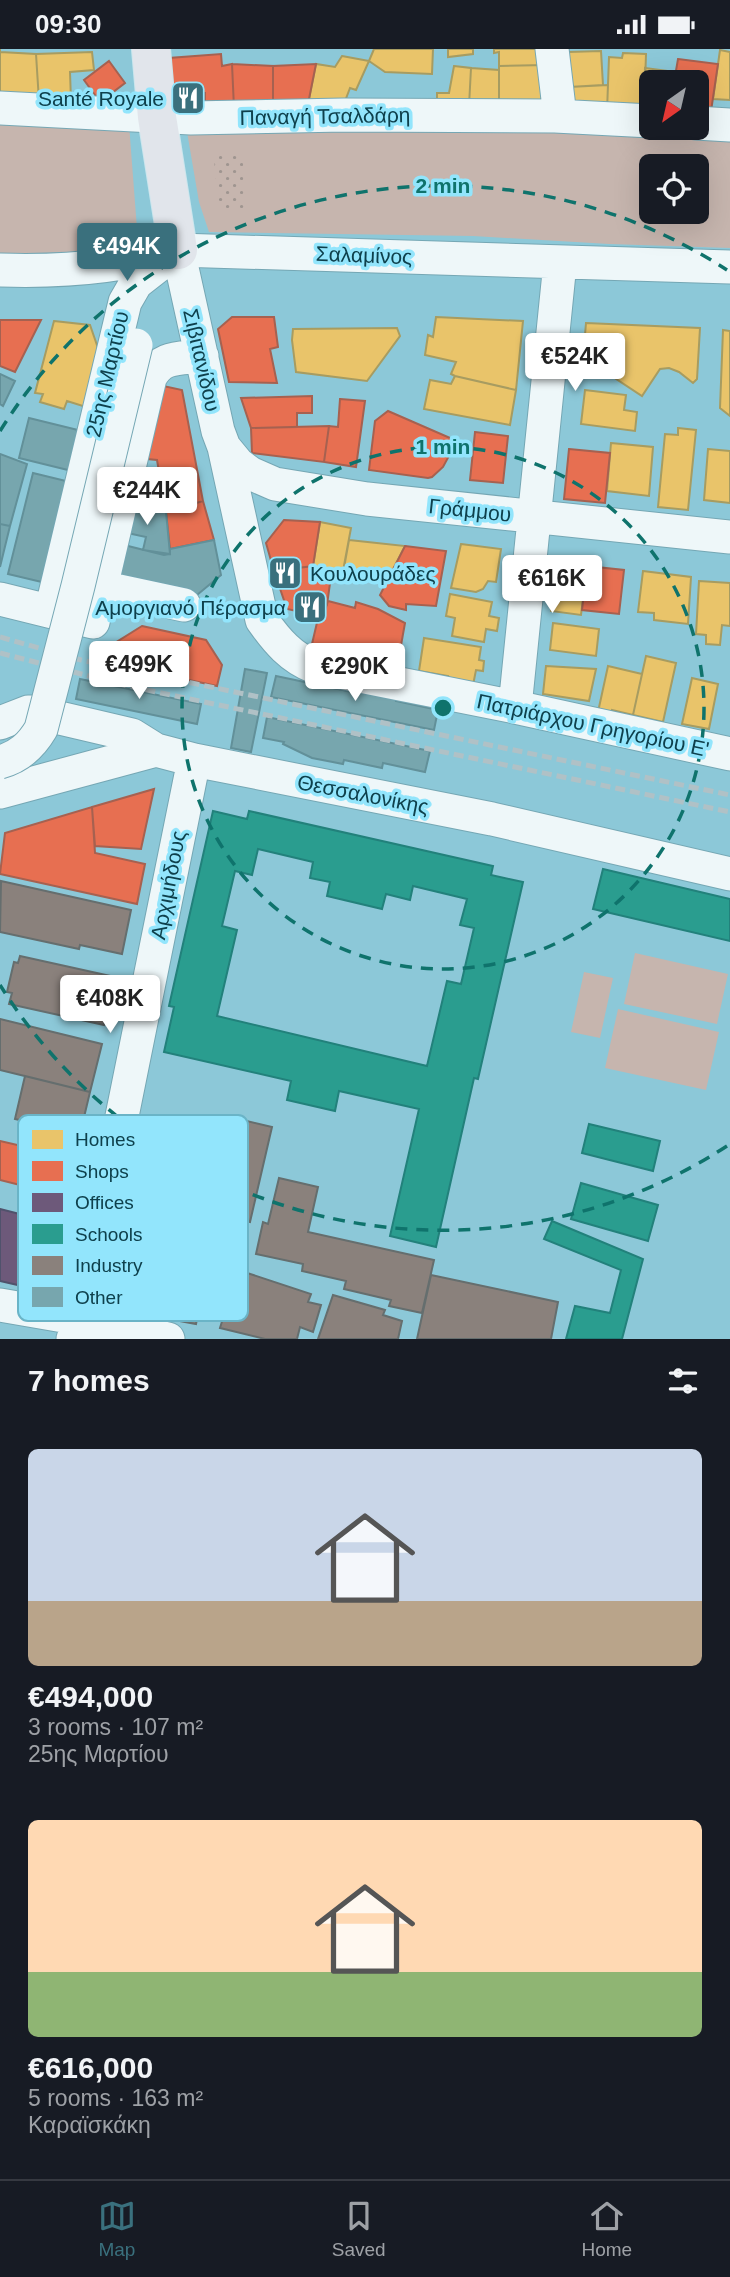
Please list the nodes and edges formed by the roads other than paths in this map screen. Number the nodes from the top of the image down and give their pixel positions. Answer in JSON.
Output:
{"nodes":[{"id":1,"x":151,"y":49,"type":"edge"},
{"id":2,"x":552,"y":49,"type":"edge"},
{"id":3,"x":0,"y":107,"type":"edge"},
{"id":4,"x":157,"y":117,"type":"junction"},
{"id":5,"x":560,"y":117,"type":"junction"},
{"id":6,"x":639,"y":120,"type":"edge"},
{"id":7,"x":709,"y":124,"type":"edge"},
{"id":8,"x":730,"y":125,"type":"edge"},
{"id":9,"x":178,"y":250,"type":"junction"},
{"id":10,"x":560,"y":263,"type":"junction"},
{"id":11,"x":730,"y":267,"type":"edge"},
{"id":12,"x":0,"y":270,"type":"edge"},
{"id":13,"x":202,"y":356,"type":"junction"},
{"id":14,"x":224,"y":447,"type":"junction"},
{"id":15,"x":535,"y":517,"type":"junction"},
{"id":16,"x":730,"y":537,"type":"edge"},
{"id":17,"x":100,"y":587,"type":"junction"},
{"id":18,"x":0,"y":599,"type":"edge"},
{"id":19,"x":184,"y":605,"type":"dead end"},
{"id":20,"x":51,"y":611,"type":"junction"},
{"id":21,"x":293,"y":656,"type":"joint"},
{"id":22,"x":514,"y":707,"type":"junction"},
{"id":23,"x":7,"y":716,"type":"edge"},
{"id":24,"x":156,"y":750,"type":"junction"},
{"id":25,"x":730,"y":754,"type":"edge"},
{"id":26,"x":194,"y":759,"type":"junction"},
{"id":27,"x":0,"y":762,"type":"edge"},
{"id":28,"x":0,"y":792,"type":"edge"},
{"id":29,"x":730,"y":874,"type":"edge"},
{"id":30,"x":121,"y":1115,"type":"edge"},
{"id":31,"x":0,"y":1305,"type":"edge"},
{"id":32,"x":18,"y":1311,"type":"edge"},
{"id":33,"x":51,"y":1321,"type":"edge"},
{"id":34,"x":77,"y":1329,"type":"edge"},
{"id":35,"x":168,"y":1339,"type":"edge"}],
"edges":[{"from":1,"to":4,"type":"main road","name":"Σιβιτανίδου"},
{"from":2,"to":5,"type":"street"},
{"from":3,"to":4,"type":"street","name":"Παναγή Τσαλδάρη"},
{"from":4,"to":5,"type":"street","name":"Παναγή Τσαλδάρη"},
{"from":4,"to":9,"type":"main road","name":"Σιβιτανίδου"},
{"from":5,"to":6,"type":"street","name":"Παναγή Τσαλδάρη"},
{"from":7,"to":8,"type":"street"},
{"from":9,"to":10,"type":"street","name":"Σαλαμίνος"},
{"from":9,"to":12,"type":"street","name":"Σαλαμίνος"},
{"from":9,"to":13,"type":"street","name":"Σιβιτανίδου"},
{"from":9,"to":20,"type":"street","name":"25ης Μαρτίου"},
{"from":9,"to":27,"type":"street","name":"25ης Μαρτίου","bridge":true},
{"from":10,"to":11,"type":"street","name":"Σαλαμίνος"},
{"from":10,"to":15,"type":"street"},
{"from":13,"to":14,"type":"street","name":"Σιβιτανίδου"},
{"from":13,"to":17,"type":"street","name":"25ης Μαρτίου"},
{"from":14,"to":15,"type":"street","name":"Γράμμου"},
{"from":14,"to":21,"type":"street","name":"Σιβιτανίδου"},
{"from":15,"to":16,"type":"street","name":"Γράμμου"},
{"from":15,"to":22,"type":"street"},
{"from":17,"to":19,"type":"street"},
{"from":17,"to":20,"type":"street","name":"25ης Μαρτίου"},
{"from":18,"to":20,"type":"street"},
{"from":21,"to":22,"type":"street","name":"Πατριάρχου Γρηγορίου Ε'"},
{"from":22,"to":25,"type":"street","name":"Πατριάρχου Γρηγορίου Ε'"},
{"from":23,"to":24,"type":"street","name":"Θεσσαλονίκης"},
{"from":24,"to":26,"type":"street","name":"Θεσσαλονίκης"},
{"from":24,"to":28,"type":"street"},
{"from":26,"to":29,"type":"street","name":"Θεσσαλονίκης"},
{"from":26,"to":30,"type":"street","name":"Αρχιμήδους"},
{"from":31,"to":32,"type":"street"},
{"from":33,"to":34,"type":"street"},
{"from":34,"to":35,"type":"street"}]}
